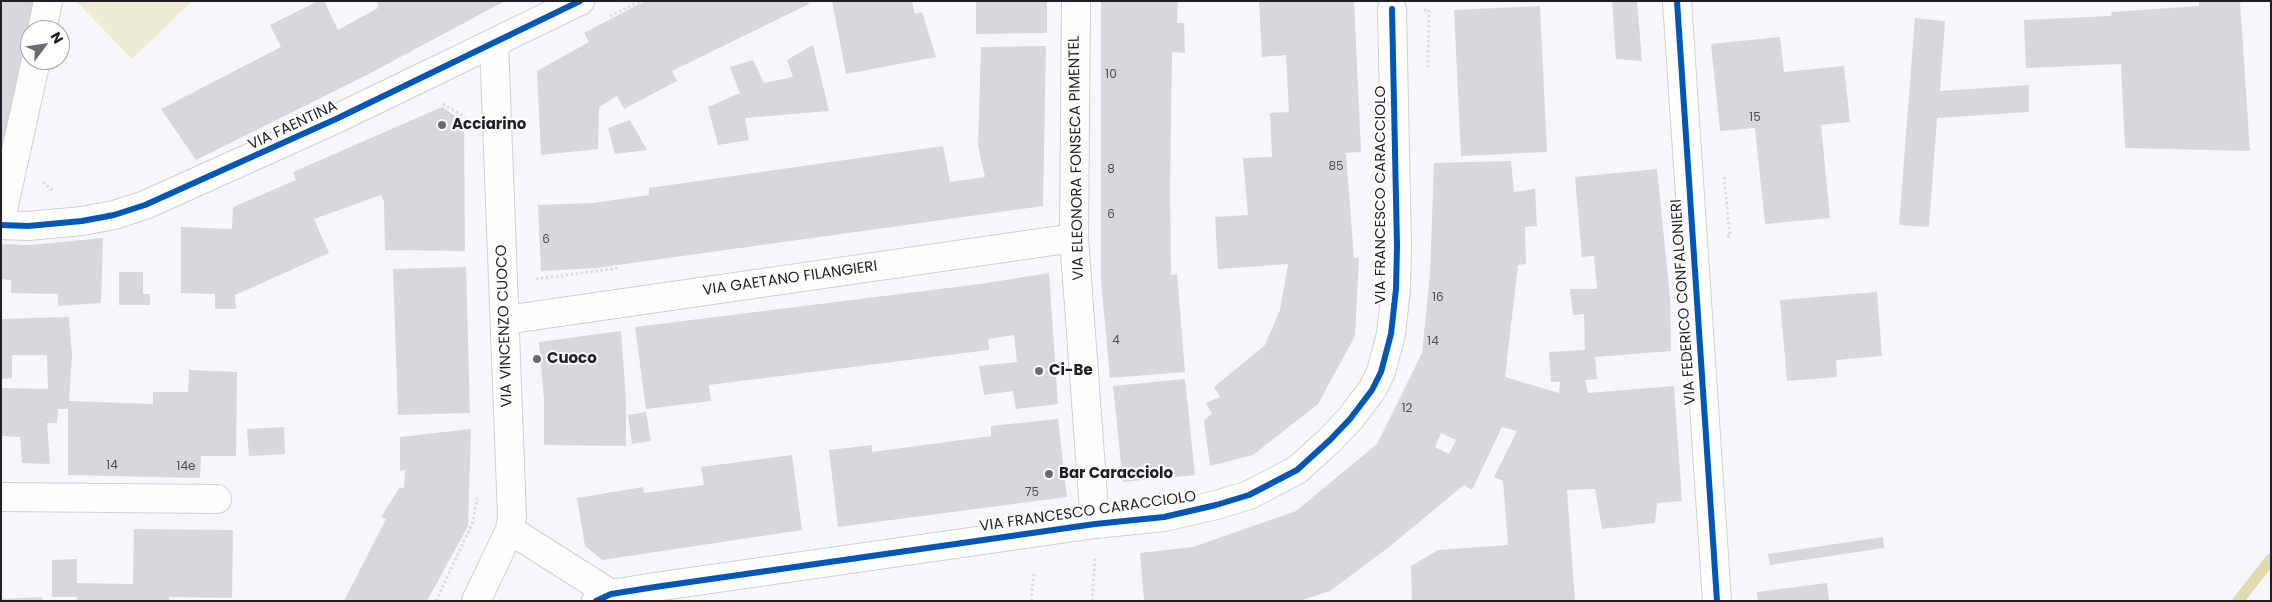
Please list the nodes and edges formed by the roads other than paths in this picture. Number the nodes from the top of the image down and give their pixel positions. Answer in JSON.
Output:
{"nodes":[{"id":1,"x":48,"y":1,"type":"edge"},
{"id":2,"x":580,"y":1,"type":"edge"},
{"id":3,"x":1076,"y":1,"type":"edge"},
{"id":4,"x":1677,"y":1,"type":"edge"},
{"id":5,"x":1392,"y":9,"type":"road end"},
{"id":6,"x":44,"y":20,"type":"edge"},
{"id":7,"x":494,"y":43,"type":"junction"},
{"id":8,"x":34,"y":70,"type":"edge"},
{"id":9,"x":1,"y":219,"type":"edge"},
{"id":10,"x":1,"y":226,"type":"edge"},
{"id":11,"x":1074,"y":238,"type":"junction"},
{"id":12,"x":505,"y":320,"type":"junction"},
{"id":13,"x":1,"y":497,"type":"edge"},
{"id":14,"x":217,"y":499,"type":"dead end"},
{"id":15,"x":1095,"y":524,"type":"junction"},
{"id":16,"x":510,"y":530,"type":"junction"},
{"id":17,"x":603,"y":597,"type":"edge"},
{"id":18,"x":476,"y":601,"type":"edge"},
{"id":19,"x":1716,"y":601,"type":"edge"}],
"edges":[{"from":1,"to":6,"type":"street"},
{"from":2,"to":7,"type":"street","name":"VIA FAENTINA"},
{"from":3,"to":11,"type":"street","name":"VIA ELEONORA FONSECA PIMENTEL"},
{"from":4,"to":19,"type":"street","name":"VIA FEDERICO CONFALONIERI"},
{"from":5,"to":15,"type":"street","name":"VIA FRANCESCO CARACCIOLO"},
{"from":7,"to":10,"type":"street","name":"VIA FAENTINA"},
{"from":7,"to":12,"type":"street","name":"VIA VINCENZO CUOCO"},
{"from":8,"to":9,"type":"street"},
{"from":11,"to":12,"type":"street","name":"VIA GAETANO FILANGIERI"},
{"from":11,"to":15,"type":"street","name":"VIA ELEONORA FONSECA PIMENTEL"},
{"from":12,"to":16,"type":"street","name":"VIA VINCENZO CUOCO"},
{"from":13,"to":14,"type":"street"},
{"from":15,"to":17,"type":"street","name":"VIA FRANCESCO CARACCIOLO"},
{"from":16,"to":17,"type":"street","name":"VIA FRANCESCO CARACCIOLO"},
{"from":16,"to":18,"type":"street","name":"VIA VINCENZO CUOCO"}]}
